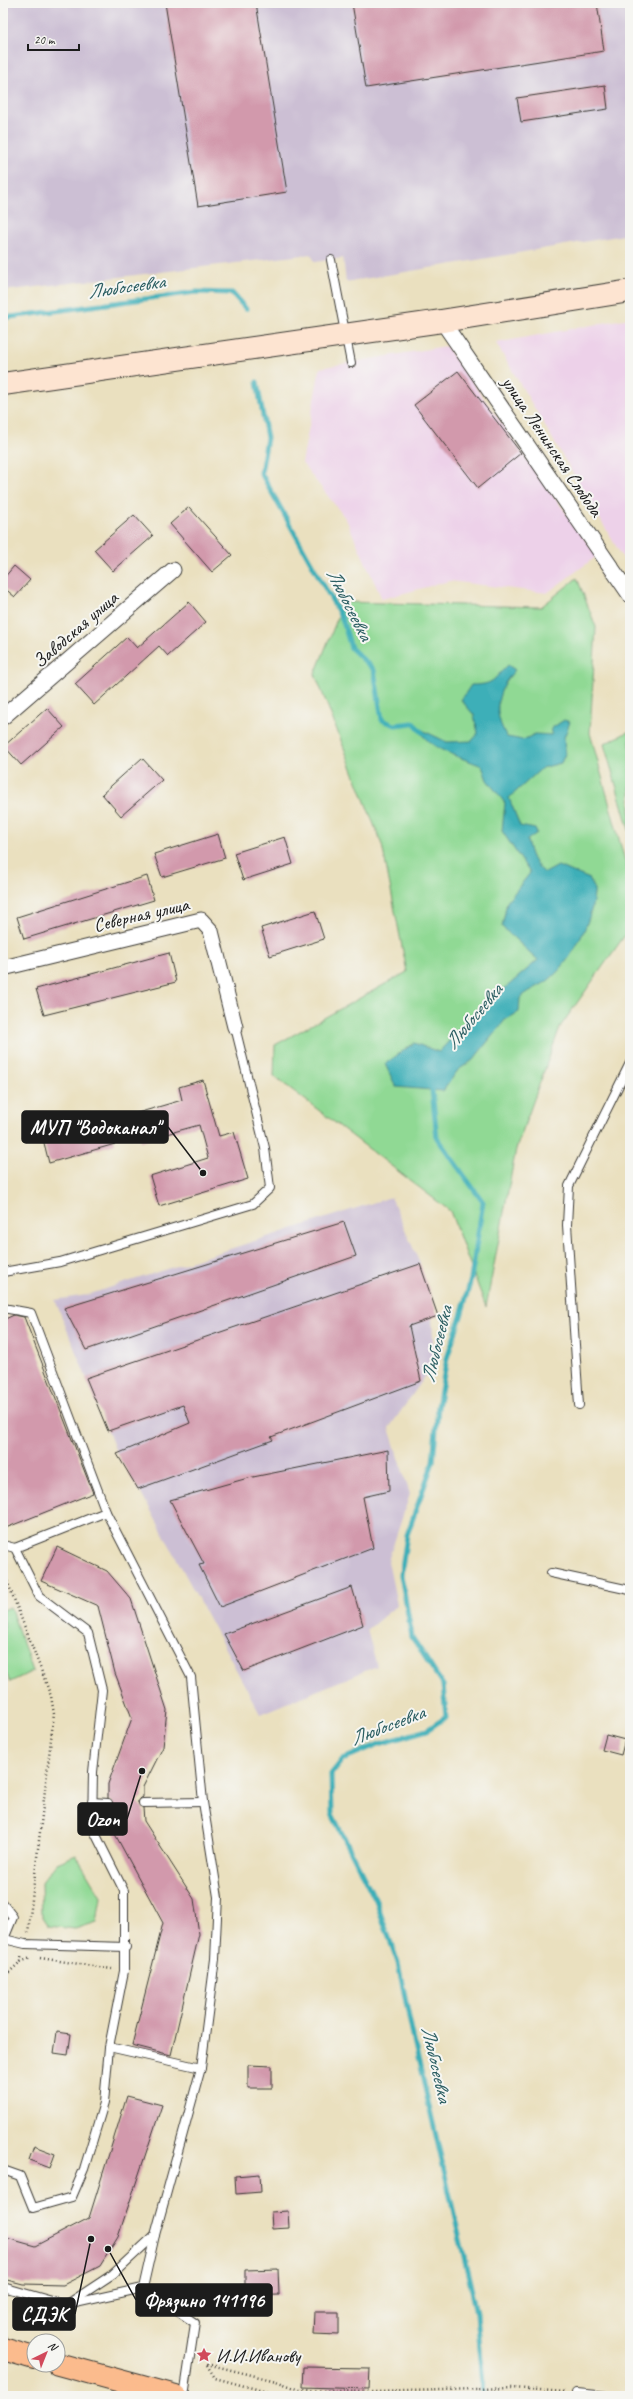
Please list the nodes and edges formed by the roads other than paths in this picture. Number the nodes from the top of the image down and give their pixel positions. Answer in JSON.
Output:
{"nodes":[{"id":1,"x":331,"y":260,"type":"dead end"},
{"id":2,"x":630,"y":291,"type":"edge"},
{"id":3,"x":442,"y":321,"type":"junction"},
{"id":4,"x":345,"y":334,"type":"junction"},
{"id":5,"x":351,"y":363,"type":"dead end"},
{"id":6,"x":3,"y":384,"type":"edge"},
{"id":7,"x":173,"y":570,"type":"dead end"},
{"id":8,"x":630,"y":595,"type":"edge"},
{"id":9,"x":3,"y":717,"type":"edge"},
{"id":10,"x":3,"y":968,"type":"edge"},
{"id":11,"x":235,"y":1027,"type":"joint"},
{"id":12,"x":630,"y":1063,"type":"edge"},
{"id":13,"x":3,"y":1272,"type":"edge"},
{"id":14,"x":3,"y":1308,"type":"edge"},
{"id":15,"x":579,"y":1405,"type":"dead end"},
{"id":16,"x":106,"y":1512,"type":"junction"},
{"id":17,"x":3,"y":1545,"type":"edge"},
{"id":18,"x":15,"y":1548,"type":"junction"},
{"id":19,"x":551,"y":1574,"type":"dead end"},
{"id":20,"x":630,"y":1590,"type":"edge"},
{"id":21,"x":92,"y":1802,"type":"junction"},
{"id":22,"x":203,"y":1802,"type":"junction"},
{"id":23,"x":108,"y":1803,"type":"dead end"},
{"id":24,"x":143,"y":1803,"type":"dead end"},
{"id":25,"x":3,"y":1904,"type":"edge"},
{"id":26,"x":4,"y":1941,"type":"edge"},
{"id":27,"x":126,"y":1948,"type":"junction"},
{"id":28,"x":109,"y":2047,"type":"junction"},
{"id":29,"x":201,"y":2068,"type":"junction"},
{"id":30,"x":3,"y":2170,"type":"edge"},
{"id":31,"x":155,"y":2235,"type":"junction"},
{"id":32,"x":3,"y":2287,"type":"edge"},
{"id":33,"x":143,"y":2288,"type":"junction"},
{"id":34,"x":66,"y":2305,"type":"junction"},
{"id":35,"x":3,"y":2349,"type":"edge"},
{"id":36,"x":26,"y":2356,"type":"edge"},
{"id":37,"x":66,"y":2366,"type":"edge"},
{"id":38,"x":577,"y":2393,"type":"road end"},
{"id":39,"x":174,"y":2396,"type":"edge"},
{"id":40,"x":607,"y":2396,"type":"edge"}],
"edges":[{"from":1,"to":4,"type":"lane"},
{"from":2,"to":3,"type":"street"},
{"from":3,"to":4,"type":"street"},
{"from":3,"to":8,"type":"street","name":"улица Ленинская Слобода"},
{"from":4,"to":5,"type":"lane"},
{"from":4,"to":6,"type":"street"},
{"from":7,"to":9,"type":"street","name":"Заводская улица"},
{"from":10,"to":11,"type":"street","name":"Северная улица"},
{"from":11,"to":13,"type":"lane"},
{"from":12,"to":15,"type":"lane"},
{"from":14,"to":16,"type":"lane"},
{"from":16,"to":18,"type":"lane"},
{"from":16,"to":22,"type":"lane"},
{"from":17,"to":18,"type":"lane"},
{"from":18,"to":21,"type":"lane"},
{"from":19,"to":20,"type":"lane"},
{"from":21,"to":23,"type":"lane"},
{"from":21,"to":27,"type":"lane"},
{"from":22,"to":24,"type":"lane"},
{"from":22,"to":29,"type":"lane"},
{"from":25,"to":26,"type":"lane"},
{"from":26,"to":27,"type":"lane"},
{"from":27,"to":28,"type":"lane"},
{"from":28,"to":29,"type":"lane"},
{"from":28,"to":30,"type":"lane"},
{"from":29,"to":31,"type":"lane"},
{"from":31,"to":33,"type":"lane"},
{"from":31,"to":34,"type":"lane"},
{"from":32,"to":34,"type":"lane"},
{"from":33,"to":34,"type":"lane"},
{"from":33,"to":39,"type":"lane"},
{"from":35,"to":36,"type":"main road"},
{"from":37,"to":39,"type":"main road"},
{"from":38,"to":40,"type":"lane"}]}
